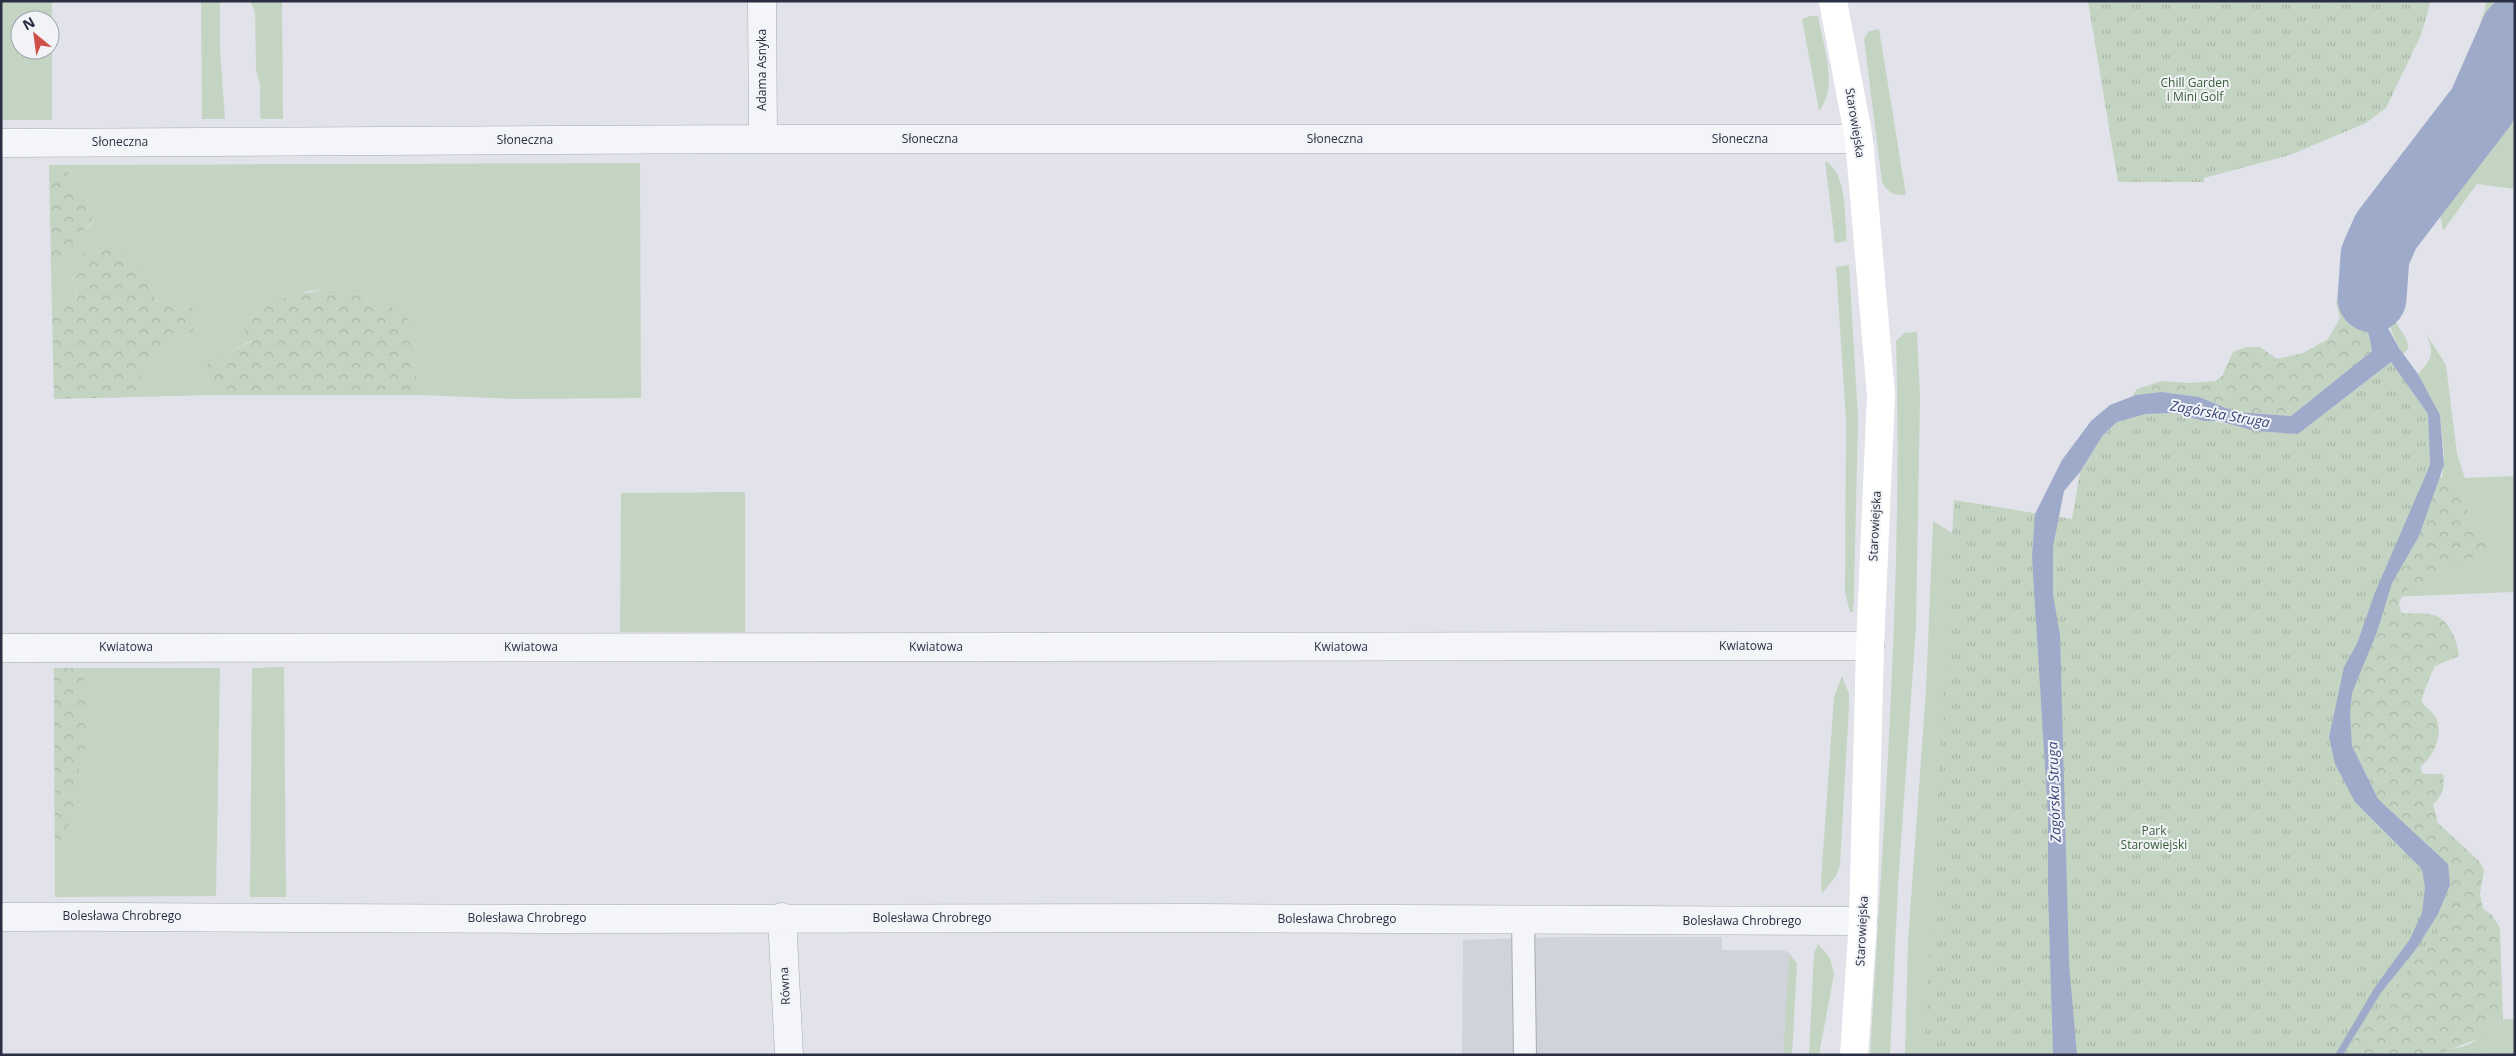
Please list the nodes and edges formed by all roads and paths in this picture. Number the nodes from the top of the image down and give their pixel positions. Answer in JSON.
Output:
{"nodes":[{"id":1,"x":762,"y":1,"type":"edge"},
{"id":2,"x":1833,"y":1,"type":"edge"},
{"id":3,"x":763,"y":139,"type":"junction"},
{"id":4,"x":1859,"y":139,"type":"junction"},
{"id":5,"x":1,"y":143,"type":"edge"},
{"id":6,"x":1870,"y":646,"type":"junction"},
{"id":7,"x":1,"y":648,"type":"edge"},
{"id":8,"x":1,"y":917,"type":"edge"},
{"id":9,"x":782,"y":917,"type":"junction"},
{"id":10,"x":1523,"y":920,"type":"junction"},
{"id":11,"x":1863,"y":921,"type":"junction"},
{"id":12,"x":789,"y":1055,"type":"edge"},
{"id":13,"x":1525,"y":1055,"type":"edge"},
{"id":14,"x":1854,"y":1055,"type":"edge"}],
"edges":[{"from":1,"to":3,"type":"street","name":"Adama Asnyka"},
{"from":2,"to":4,"type":"main road","name":"Starowiejska"},
{"from":3,"to":4,"type":"street","name":"Słoneczna"},
{"from":3,"to":5,"type":"street","name":"Słoneczna"},
{"from":4,"to":6,"type":"main road","name":"Starowiejska"},
{"from":6,"to":7,"type":"street","name":"Kwiatowa"},
{"from":6,"to":11,"type":"main road","name":"Starowiejska"},
{"from":8,"to":9,"type":"street","name":"Bolesława Chrobrego"},
{"from":9,"to":10,"type":"street","name":"Bolesława Chrobrego"},
{"from":9,"to":12,"type":"street","name":"Równa"},
{"from":10,"to":11,"type":"street","name":"Bolesława Chrobrego"},
{"from":10,"to":13,"type":"lane"},
{"from":11,"to":14,"type":"main road","name":"Starowiejska"}]}
